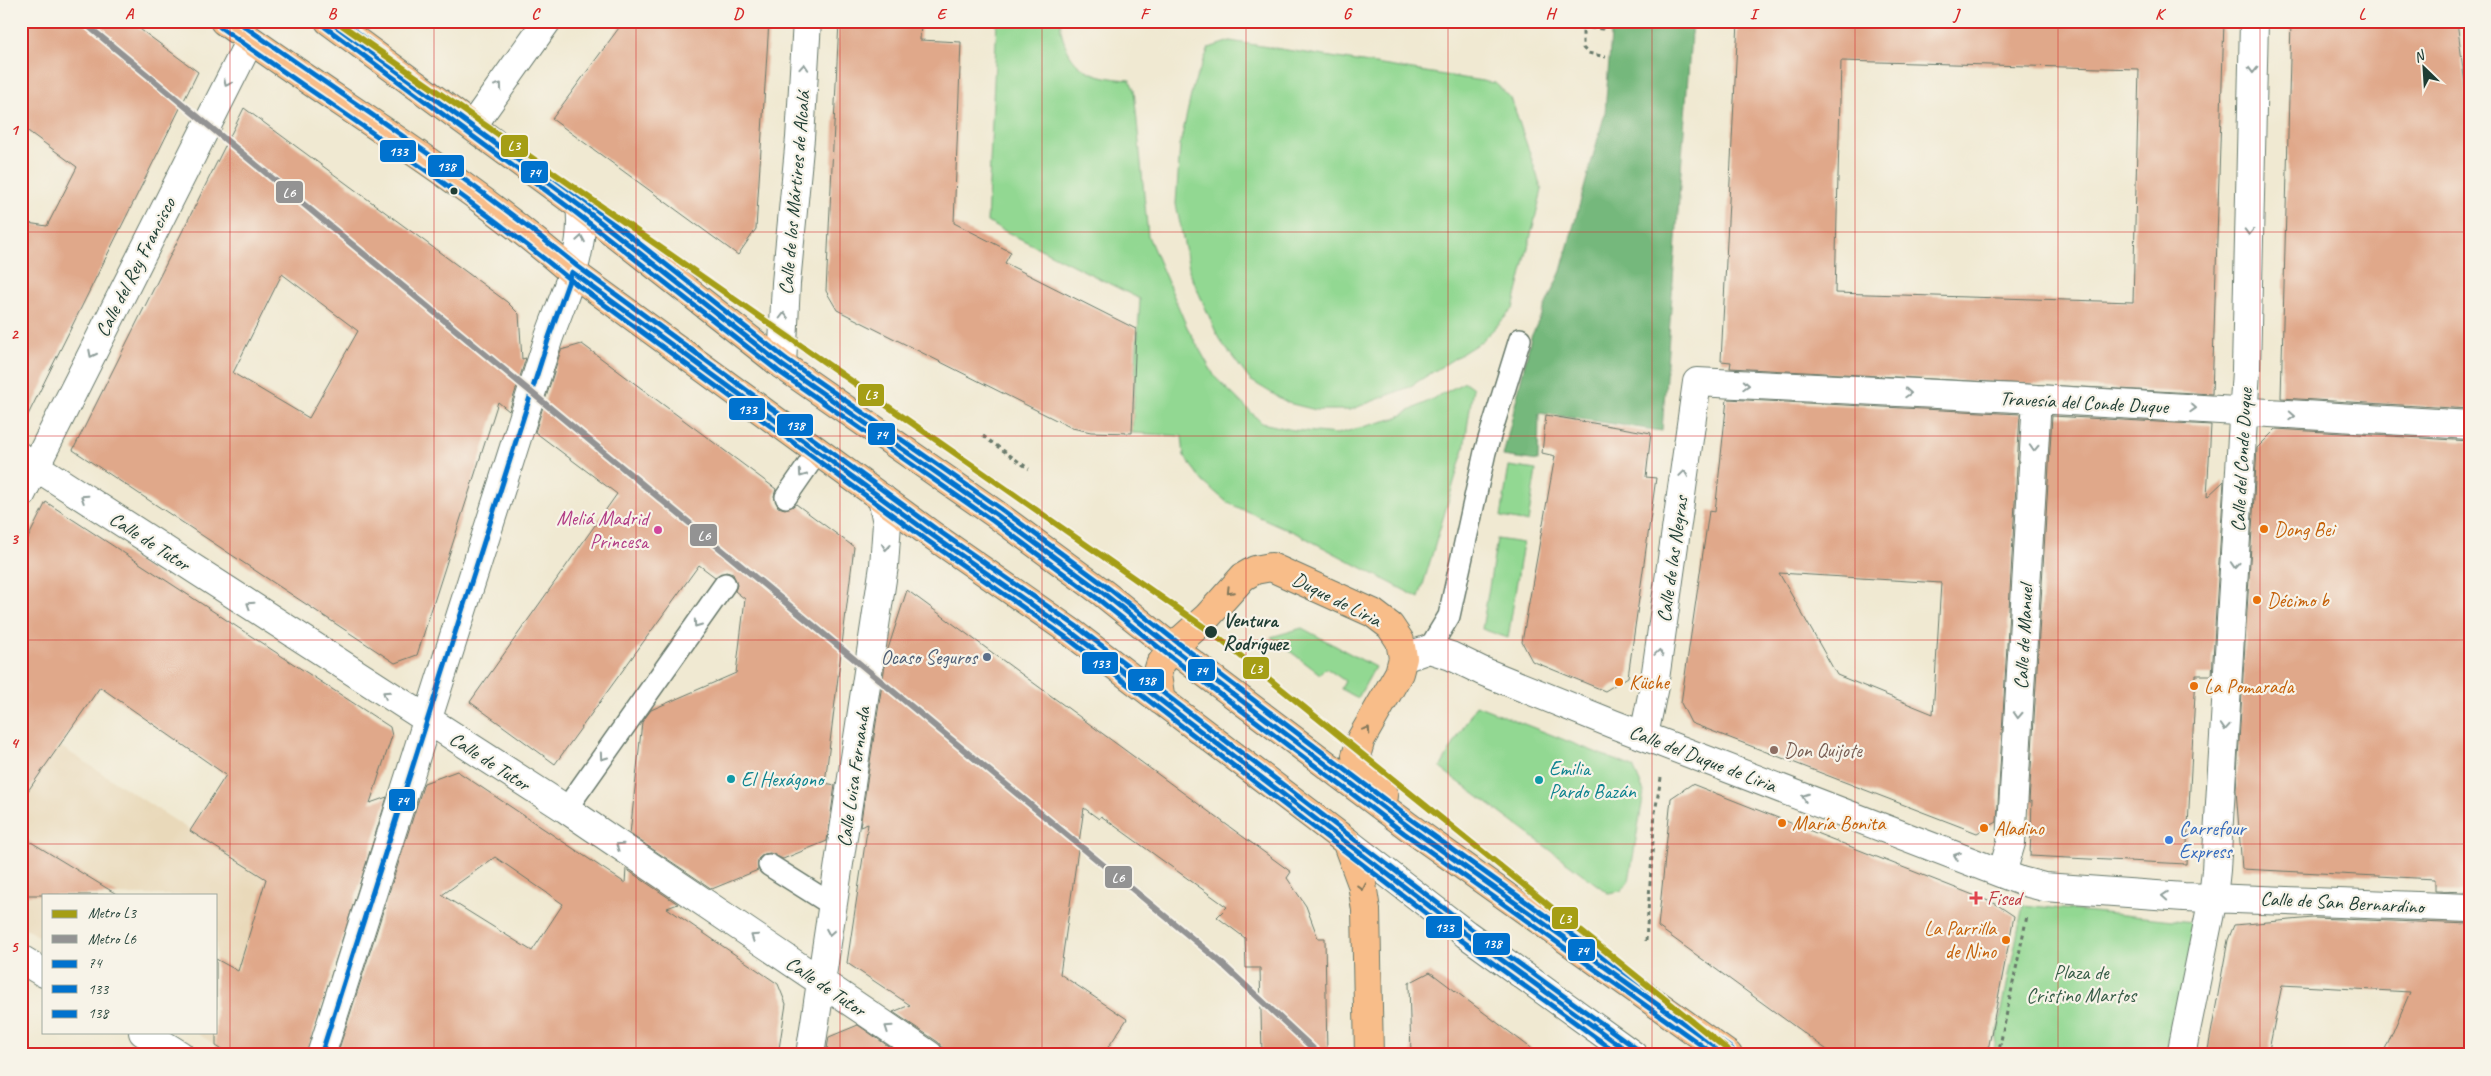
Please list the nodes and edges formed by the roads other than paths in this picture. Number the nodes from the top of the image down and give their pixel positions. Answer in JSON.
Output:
{"nodes":[{"id":1,"x":224,"y":21,"type":"edge"},
{"id":2,"x":329,"y":21,"type":"edge"},
{"id":3,"x":547,"y":21,"type":"edge"},
{"id":4,"x":807,"y":21,"type":"edge"},
{"id":5,"x":2254,"y":21,"type":"edge"},
{"id":6,"x":250,"y":40,"type":"junction"},
{"id":7,"x":476,"y":128,"type":"junction"},
{"id":8,"x":580,"y":206,"type":"junction"},
{"id":9,"x":572,"y":272,"type":"junction"},
{"id":10,"x":1520,"y":339,"type":"dead end"},
{"id":11,"x":782,"y":365,"type":"junction"},
{"id":12,"x":1698,"y":382,"type":"joint"},
{"id":13,"x":2037,"y":399,"type":"junction"},
{"id":14,"x":2243,"y":412,"type":"junction"},
{"id":15,"x":2470,"y":425,"type":"edge"},
{"id":16,"x":818,"y":452,"type":"junction"},
{"id":17,"x":28,"y":462,"type":"edge"},
{"id":18,"x":21,"y":495,"type":"edge"},
{"id":19,"x":786,"y":497,"type":"dead end"},
{"id":20,"x":882,"y":498,"type":"junction"},
{"id":21,"x":725,"y":584,"type":"dead end"},
{"id":22,"x":1172,"y":648,"type":"junction"},
{"id":23,"x":1429,"y":649,"type":"junction"},
{"id":24,"x":1404,"y":658,"type":"junction"},
{"id":25,"x":1161,"y":701,"type":"junction"},
{"id":26,"x":427,"y":720,"type":"junction"},
{"id":27,"x":1644,"y":735,"type":"junction"},
{"id":28,"x":566,"y":809,"type":"junction"},
{"id":29,"x":1409,"y":827,"type":"junction"},
{"id":30,"x":1346,"y":841,"type":"junction"},
{"id":31,"x":769,"y":865,"type":"dead end"},
{"id":32,"x":2012,"y":877,"type":"junction"},
{"id":33,"x":2214,"y":898,"type":"junction"},
{"id":34,"x":834,"y":906,"type":"junction"},
{"id":35,"x":2470,"y":908,"type":"edge"},
{"id":36,"x":21,"y":959,"type":"edge"},
{"id":37,"x":42,"y":971,"type":"edge"},
{"id":38,"x":821,"y":983,"type":"junction"},
{"id":39,"x":146,"y":1034,"type":"edge"},
{"id":40,"x":180,"y":1055,"type":"edge"},
{"id":41,"x":321,"y":1055,"type":"edge"},
{"id":42,"x":810,"y":1055,"type":"edge"},
{"id":43,"x":929,"y":1055,"type":"edge"},
{"id":44,"x":1369,"y":1055,"type":"edge"},
{"id":45,"x":1633,"y":1055,"type":"edge"},
{"id":46,"x":1728,"y":1055,"type":"edge"},
{"id":47,"x":2181,"y":1055,"type":"edge"}],
"edges":[{"from":1,"to":6,"type":"main road"},
{"from":2,"to":7,"type":"main road"},
{"from":7,"to":3,"type":"street","one_way":true},
{"from":11,"to":4,"type":"street","name":"Calle de los Mártires de Alcalá","one_way":true},
{"from":5,"to":14,"type":"street","name":"Calle del Conde Duque","one_way":true},
{"from":6,"to":9,"type":"main road"},
{"from":6,"to":17,"type":"street","name":"Calle del Rey Francisco","one_way":true},
{"from":7,"to":8,"type":"main road"},
{"from":9,"to":8,"type":"street","one_way":true},
{"from":8,"to":11,"type":"main road"},
{"from":9,"to":16,"type":"main road"},
{"from":9,"to":26,"type":"street"},
{"from":10,"to":23,"type":"lane"},
{"from":11,"to":22,"type":"main road"},
{"from":12,"to":13,"type":"street","name":"Travesía del Conde Duque","one_way":true},
{"from":27,"to":12,"type":"street","name":"Calle de las Negras","one_way":true},
{"from":13,"to":14,"type":"street","name":"Travesía del Conde Duque","one_way":true},
{"from":13,"to":32,"type":"street","name":"Calle de Manuel","one_way":true},
{"from":14,"to":15,"type":"street","name":"Travesía del Conde Duque","one_way":true},
{"from":14,"to":33,"type":"street","name":"Calle del Conde Duque","one_way":true},
{"from":16,"to":19,"type":"lane","one_way":true},
{"from":16,"to":20,"type":"main road"},
{"from":17,"to":18,"type":"street","name":"Calle del Rey Francisco"},
{"from":26,"to":17,"type":"street","name":"Calle de Tutor","one_way":true},
{"from":20,"to":25,"type":"main road"},
{"from":20,"to":34,"type":"street","name":"Calle Luisa Fernanda","one_way":true},
{"from":21,"to":28,"type":"lane","one_way":true},
{"from":24,"to":22,"type":"main road","name":"Duque de Liria","one_way":true},
{"from":22,"to":25,"type":"main road","name":"Duque de Liria"},
{"from":22,"to":29,"type":"main road"},
{"from":23,"to":24,"type":"street"},
{"from":23,"to":27,"type":"street","name":"Calle del Duque de Liria"},
{"from":29,"to":24,"type":"main road","one_way":true},
{"from":25,"to":30,"type":"main road"},
{"from":26,"to":28,"type":"street","name":"Calle de Tutor"},
{"from":26,"to":41,"type":"street"},
{"from":32,"to":27,"type":"street","name":"Calle del Duque de Liria","one_way":true},
{"from":38,"to":28,"type":"street","name":"Calle de Tutor","one_way":true},
{"from":29,"to":46,"type":"main road"},
{"from":30,"to":44,"type":"main road","one_way":true},
{"from":30,"to":45,"type":"street"},
{"from":31,"to":34,"type":"lane"},
{"from":33,"to":32,"type":"street","one_way":true},
{"from":33,"to":35,"type":"street","name":"Calle de San Bernardino"},
{"from":33,"to":47,"type":"street"},
{"from":34,"to":38,"type":"street","name":"Calle Luisa Fernanda","one_way":true},
{"from":36,"to":37,"type":"street"},
{"from":38,"to":42,"type":"street","name":"Calle Luisa Fernanda"},
{"from":43,"to":38,"type":"street","name":"Calle de Tutor","one_way":true},
{"from":39,"to":40,"type":"street"}]}
